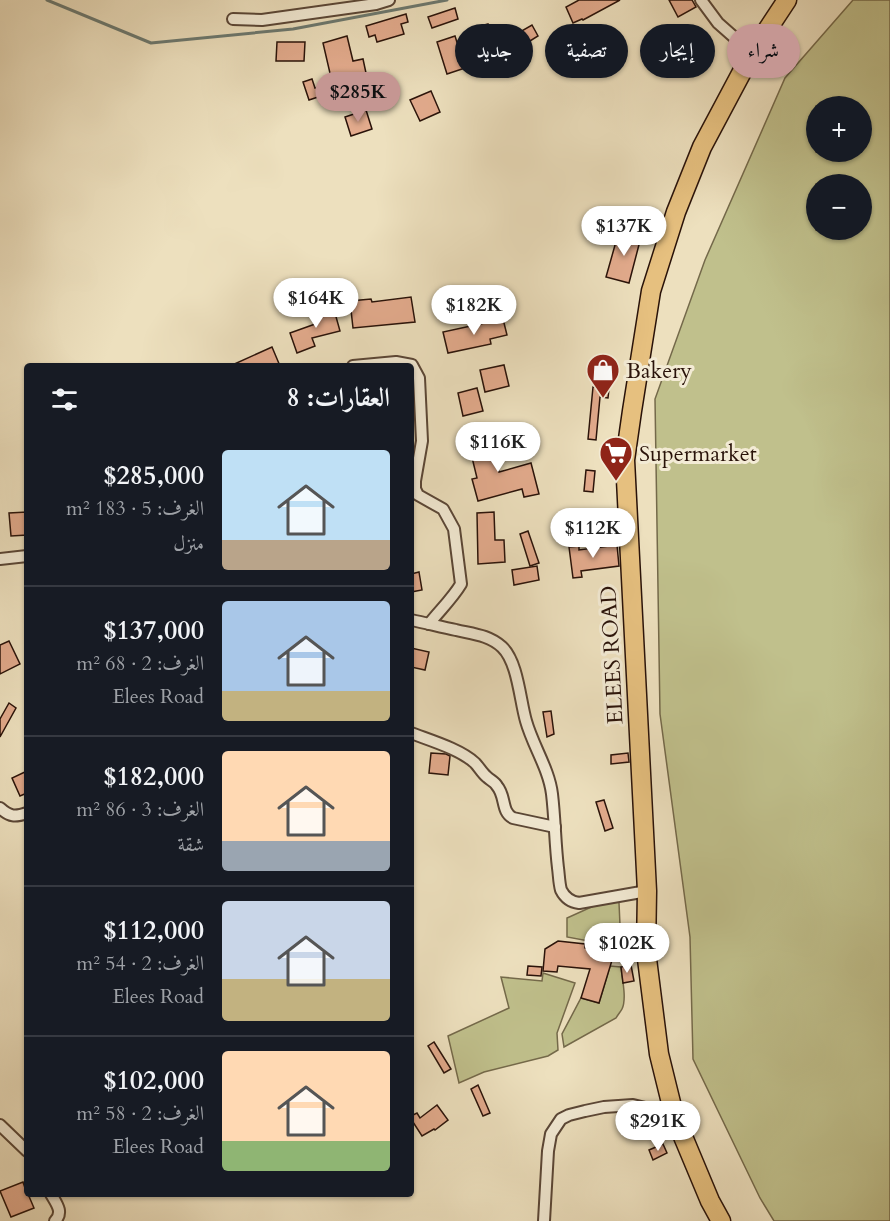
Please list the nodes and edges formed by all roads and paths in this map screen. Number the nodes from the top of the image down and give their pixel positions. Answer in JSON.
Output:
{"nodes":[{"id":1,"x":389,"y":0,"type":"edge"},
{"id":2,"x":701,"y":0,"type":"edge"},
{"id":3,"x":787,"y":0,"type":"edge"},
{"id":4,"x":233,"y":19,"type":"dead end"},
{"id":5,"x":771,"y":24,"type":"edge"},
{"id":6,"x":727,"y":32,"type":"edge"},
{"id":7,"x":739,"y":78,"type":"edge"},
{"id":8,"x":414,"y":369,"type":"edge"},
{"id":9,"x":24,"y":556,"type":"edge"},
{"id":10,"x":0,"y":559,"type":"edge"},
{"id":11,"x":414,"y":621,"type":"edge"},
{"id":12,"x":429,"y":624,"type":"junction"},
{"id":13,"x":414,"y":734,"type":"edge"},
{"id":14,"x":0,"y":808,"type":"edge"},
{"id":15,"x":24,"y":814,"type":"edge"},
{"id":16,"x":555,"y":827,"type":"junction"},
{"id":17,"x":647,"y":891,"type":"junction"},
{"id":18,"x":674,"y":1114,"type":"junction"},
{"id":19,"x":0,"y":1125,"type":"edge"},
{"id":20,"x":24,"y":1148,"type":"edge"},
{"id":21,"x":53,"y":1197,"type":"edge"},
{"id":22,"x":55,"y":1221,"type":"edge"},
{"id":23,"x":544,"y":1221,"type":"edge"},
{"id":24,"x":721,"y":1221,"type":"edge"}],
"edges":[{"from":1,"to":4,"type":"street"},
{"from":2,"to":6,"type":"street"},
{"from":3,"to":5,"type":"highway","name":"ELEES ROAD"},
{"from":7,"to":17,"type":"highway","name":"ELEES ROAD"},
{"from":8,"to":12,"type":"street"},
{"from":9,"to":10,"type":"street"},
{"from":11,"to":12,"type":"street"},
{"from":12,"to":16,"type":"street"},
{"from":13,"to":16,"type":"street"},
{"from":14,"to":15,"type":"street"},
{"from":16,"to":17,"type":"street"},
{"from":17,"to":18,"type":"highway","name":"ELEES ROAD"},
{"from":18,"to":23,"type":"street"},
{"from":18,"to":24,"type":"highway","name":"ELEES ROAD"},
{"from":19,"to":20,"type":"street"},
{"from":21,"to":22,"type":"street"}]}
